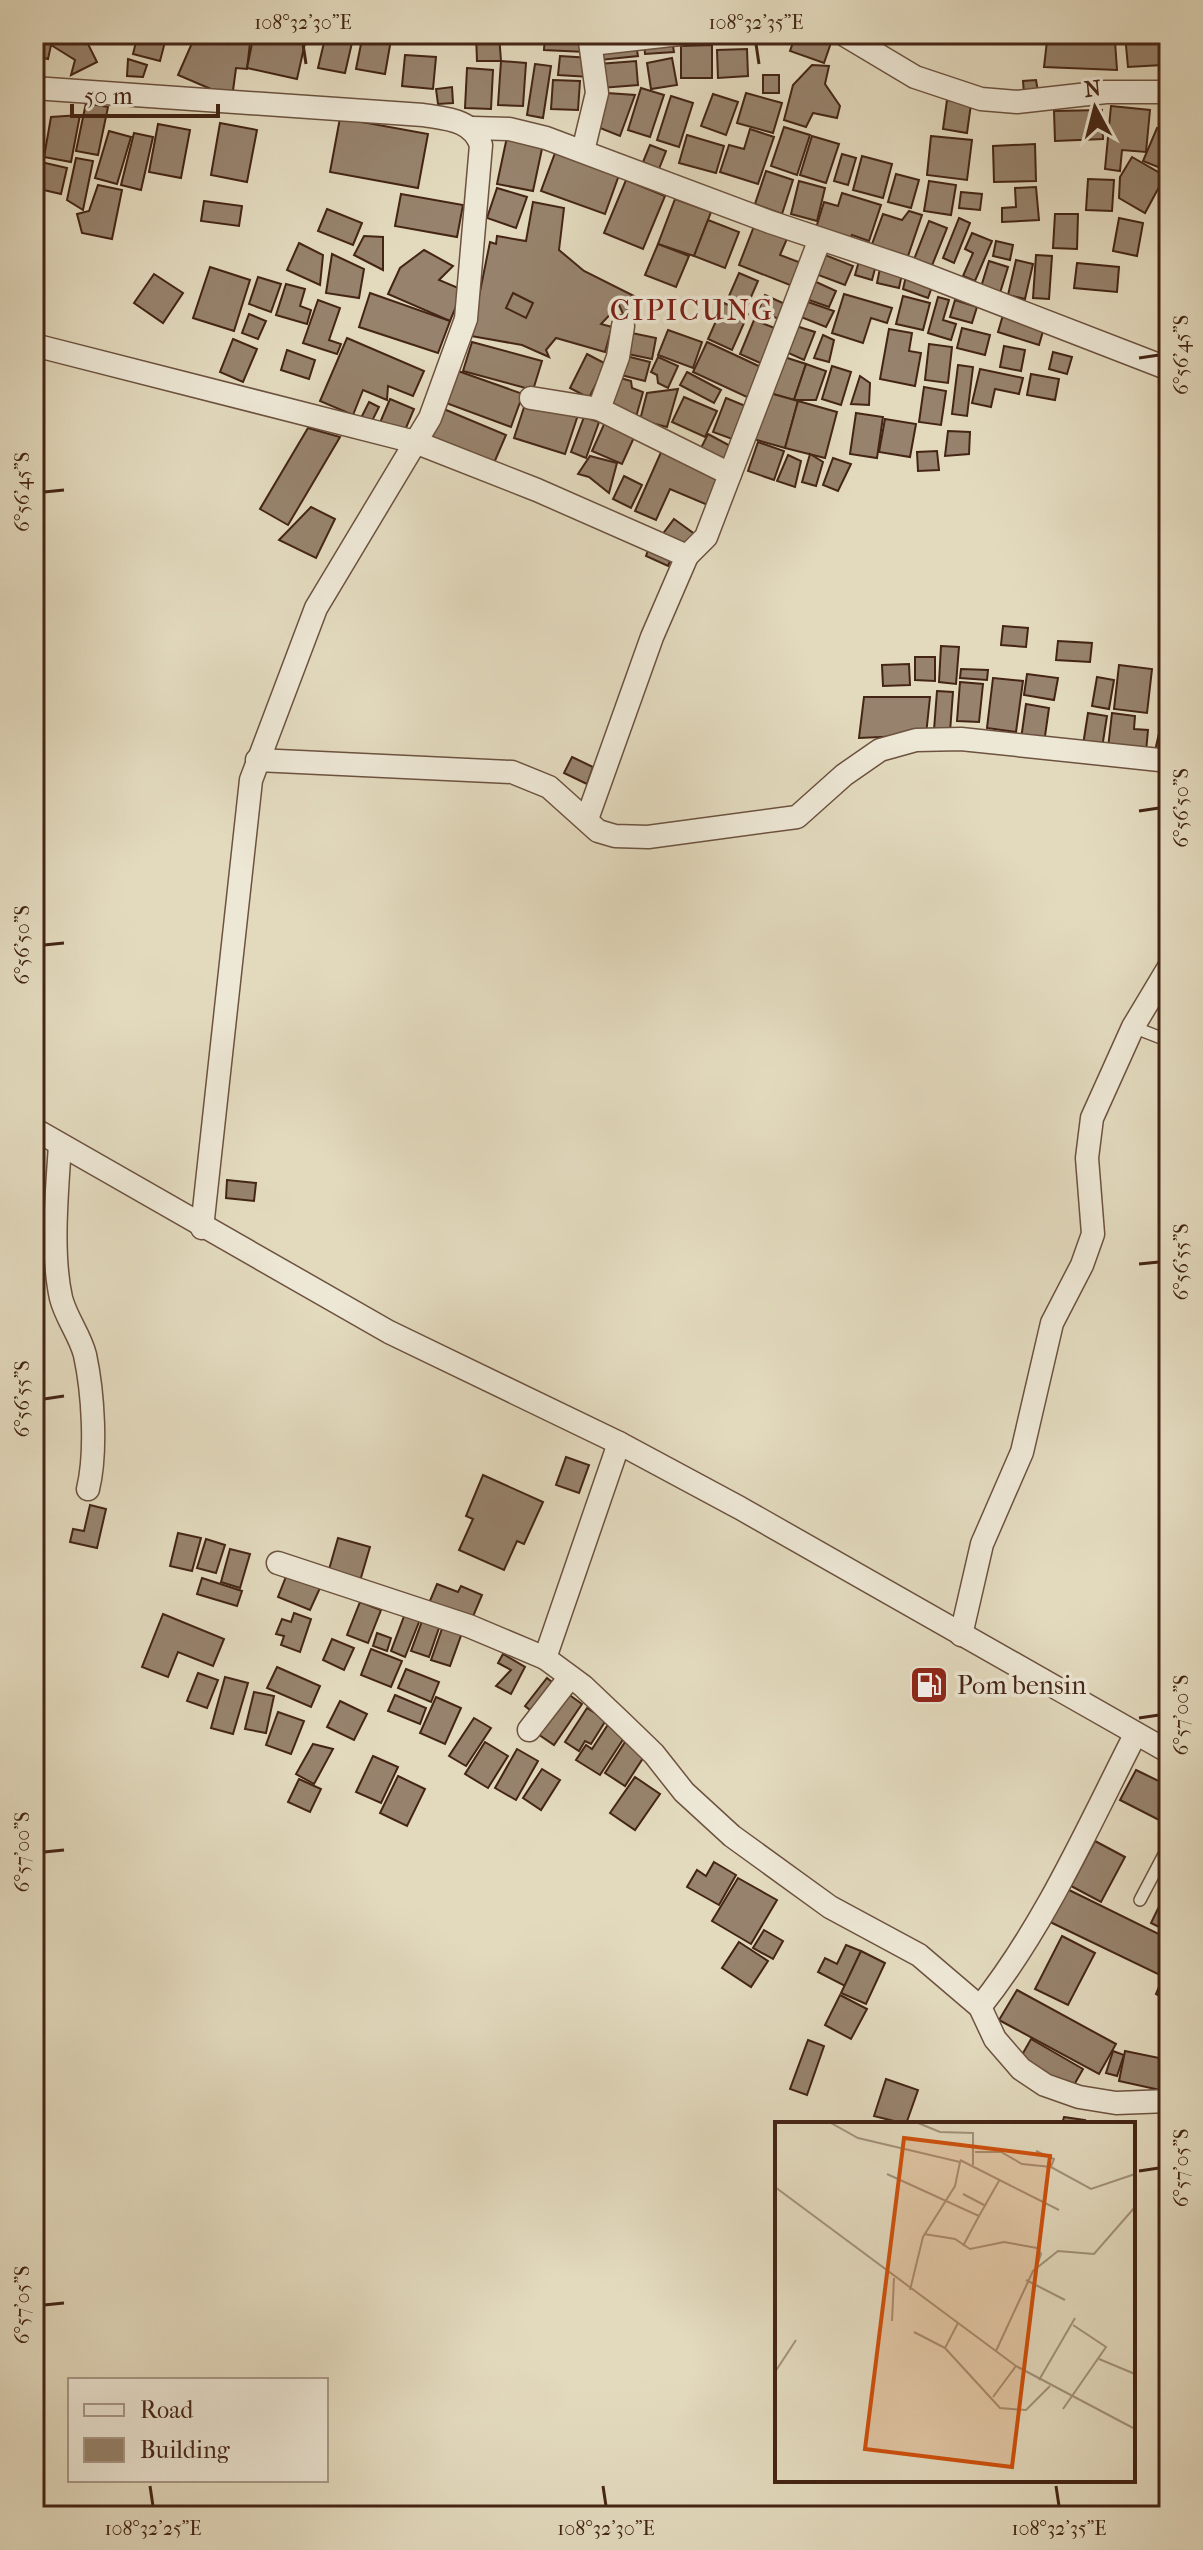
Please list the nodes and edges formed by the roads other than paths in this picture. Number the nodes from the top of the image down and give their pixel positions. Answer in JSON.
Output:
{"nodes":[{"id":1,"x":680,"y":34,"type":"edge"},
{"id":2,"x":843,"y":34,"type":"edge"},
{"id":3,"x":590,"y":39,"type":"edge"},
{"id":4,"x":34,"y":88,"type":"edge"},
{"id":5,"x":1169,"y":92,"type":"edge"},
{"id":6,"x":472,"y":128,"type":"junction"},
{"id":7,"x":583,"y":151,"type":"junction"},
{"id":8,"x":820,"y":239,"type":"junction"},
{"id":9,"x":623,"y":326,"type":"dead end"},
{"id":10,"x":34,"y":345,"type":"edge"},
{"id":11,"x":1169,"y":369,"type":"edge"},
{"id":12,"x":531,"y":398,"type":"dead end"},
{"id":13,"x":599,"y":409,"type":"junction"},
{"id":14,"x":415,"y":442,"type":"junction"},
{"id":15,"x":730,"y":474,"type":"junction"},
{"id":16,"x":687,"y":556,"type":"junction"},
{"id":17,"x":257,"y":760,"type":"junction"},
{"id":18,"x":1169,"y":761,"type":"edge"},
{"id":19,"x":587,"y":819,"type":"junction"},
{"id":20,"x":1169,"y":967,"type":"edge"},
{"id":21,"x":1133,"y":1027,"type":"junction"},
{"id":22,"x":1169,"y":1041,"type":"edge"},
{"id":23,"x":34,"y":1129,"type":"edge"},
{"id":24,"x":60,"y":1145,"type":"junction"},
{"id":25,"x":202,"y":1228,"type":"junction"},
{"id":26,"x":619,"y":1443,"type":"junction"},
{"id":27,"x":88,"y":1489,"type":"dead end"},
{"id":28,"x":278,"y":1563,"type":"dead end"},
{"id":29,"x":961,"y":1635,"type":"junction"},
{"id":30,"x":545,"y":1658,"type":"junction"},
{"id":31,"x":570,"y":1677,"type":"junction"},
{"id":32,"x":529,"y":1730,"type":"dead end"},
{"id":33,"x":1135,"y":1735,"type":"junction"},
{"id":34,"x":1169,"y":1752,"type":"edge"},
{"id":35,"x":1169,"y":1845,"type":"edge"},
{"id":36,"x":1140,"y":1900,"type":"dead end"},
{"id":37,"x":980,"y":2007,"type":"junction"},
{"id":38,"x":1169,"y":2101,"type":"edge"}],
"edges":[{"from":1,"to":3,"type":"street"},
{"from":2,"to":5,"type":"street"},
{"from":3,"to":7,"type":"street"},
{"from":4,"to":6,"type":"street"},
{"from":6,"to":7,"type":"street"},
{"from":6,"to":14,"type":"street"},
{"from":7,"to":8,"type":"street"},
{"from":8,"to":11,"type":"street"},
{"from":8,"to":15,"type":"street"},
{"from":9,"to":13,"type":"street"},
{"from":10,"to":14,"type":"street"},
{"from":12,"to":13,"type":"street"},
{"from":13,"to":15,"type":"street"},
{"from":14,"to":16,"type":"street"},
{"from":14,"to":17,"type":"street"},
{"from":15,"to":16,"type":"street"},
{"from":16,"to":19,"type":"street"},
{"from":17,"to":19,"type":"street"},
{"from":17,"to":25,"type":"street"},
{"from":18,"to":19,"type":"street"},
{"from":20,"to":21,"type":"street"},
{"from":21,"to":22,"type":"lane"},
{"from":21,"to":29,"type":"street"},
{"from":23,"to":24,"type":"street"},
{"from":24,"to":25,"type":"street"},
{"from":24,"to":27,"type":"street"},
{"from":25,"to":26,"type":"street"},
{"from":26,"to":29,"type":"street"},
{"from":26,"to":30,"type":"street"},
{"from":28,"to":30,"type":"street"},
{"from":29,"to":33,"type":"street"},
{"from":30,"to":31,"type":"street"},
{"from":31,"to":32,"type":"street"},
{"from":31,"to":37,"type":"street"},
{"from":33,"to":34,"type":"street"},
{"from":33,"to":37,"type":"street"},
{"from":35,"to":36,"type":"lane"},
{"from":37,"to":38,"type":"street"}]}
